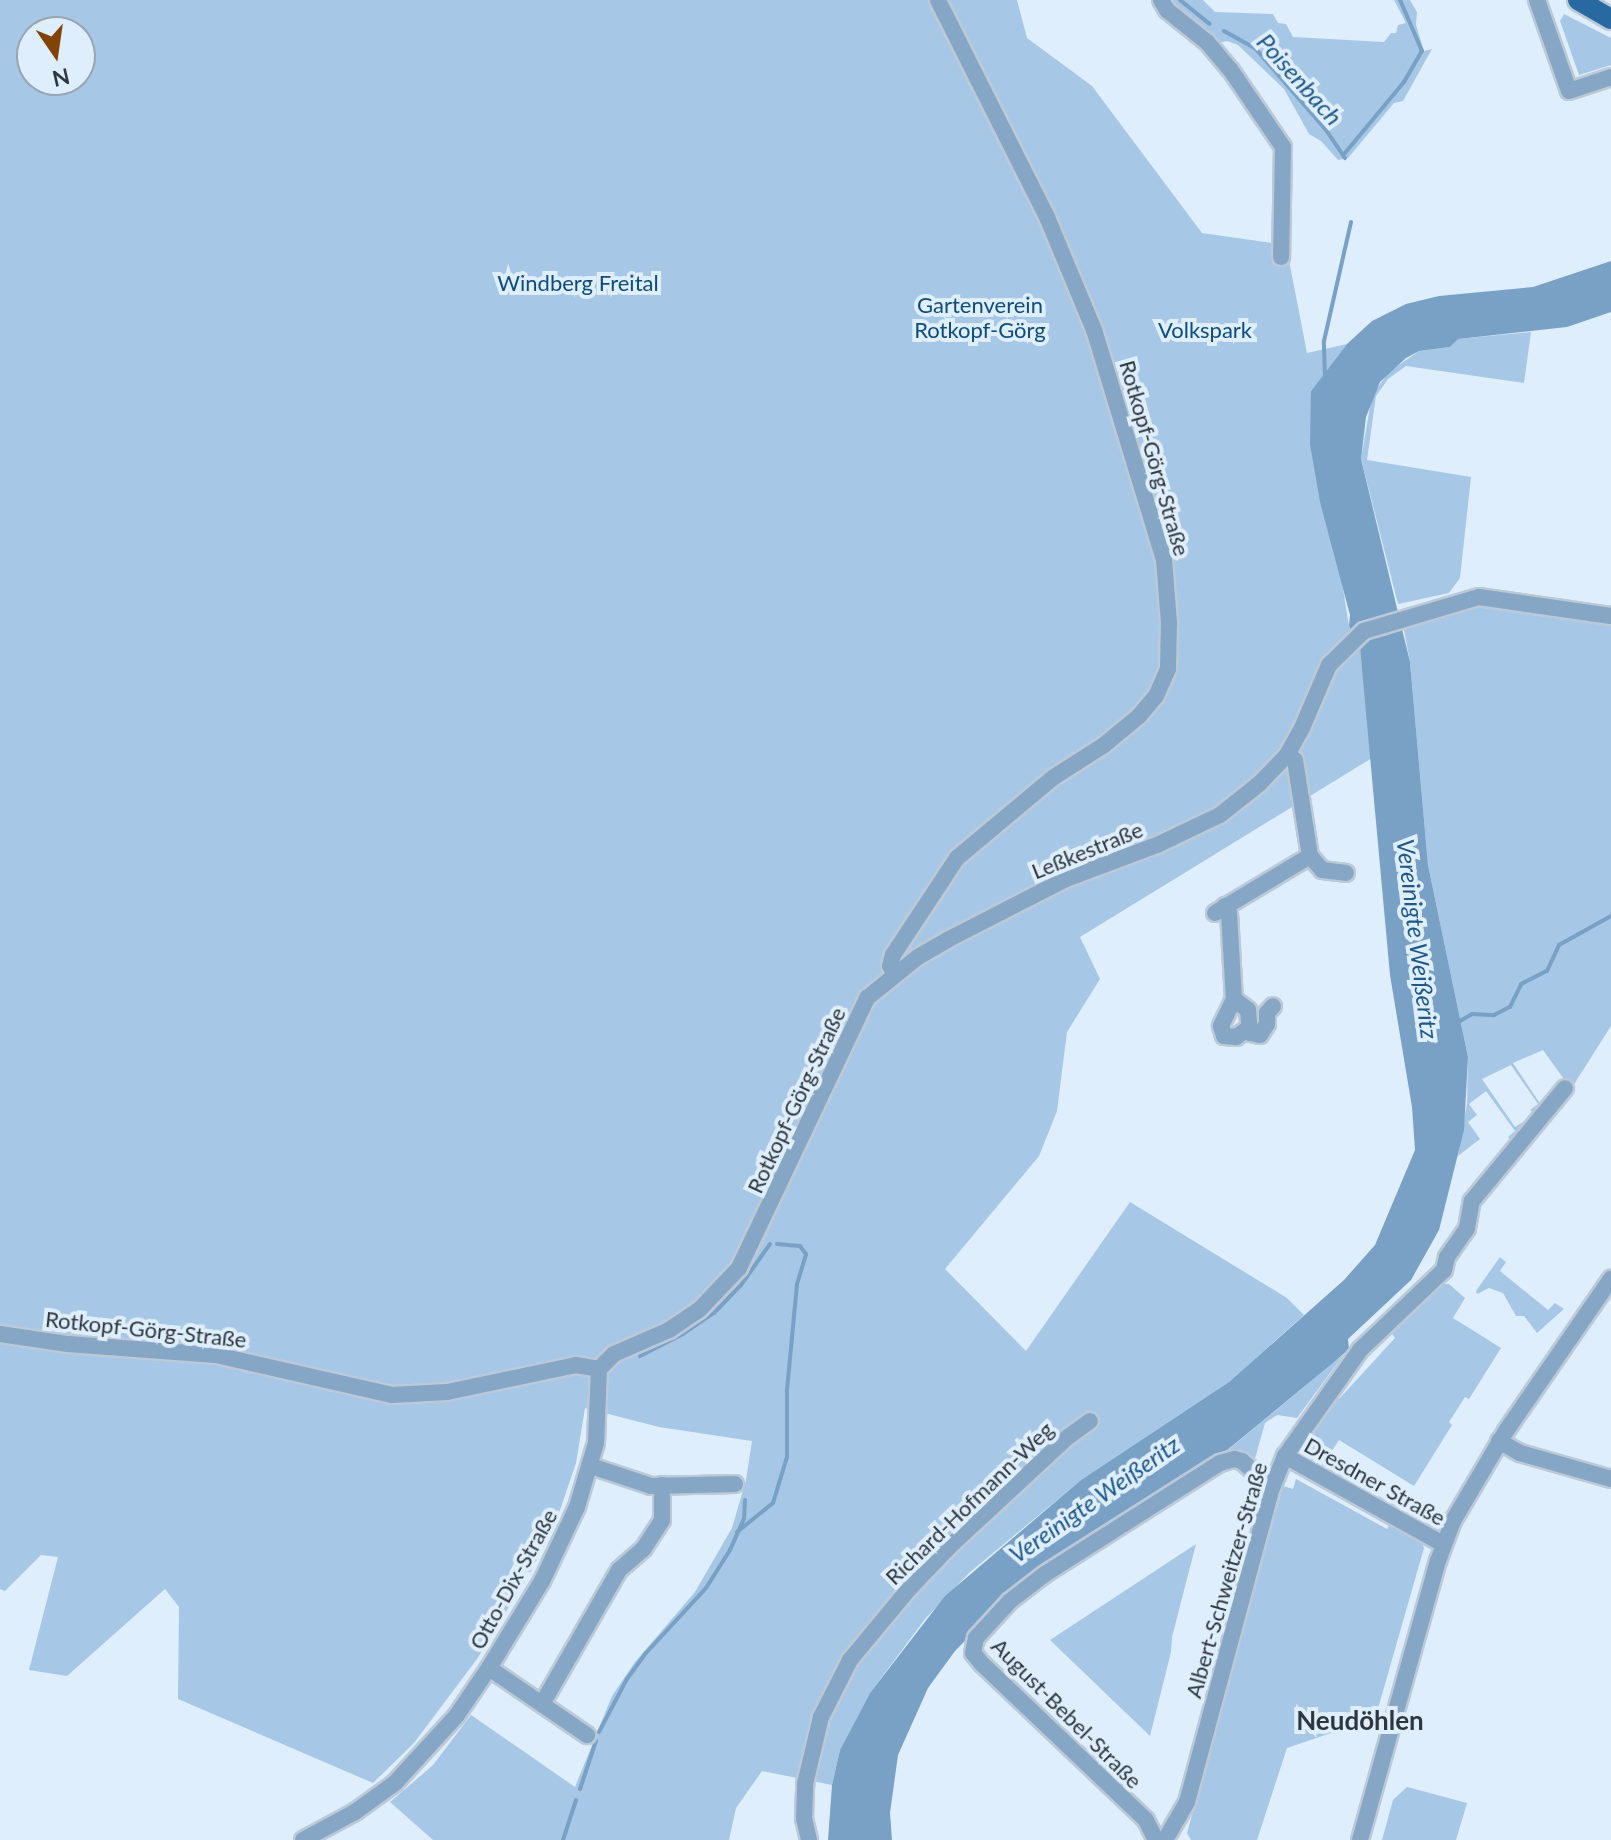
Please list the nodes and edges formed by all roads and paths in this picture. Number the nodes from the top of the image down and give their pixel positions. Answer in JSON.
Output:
{"nodes":[{"id":1,"x":938,"y":0,"type":"edge"},
{"id":2,"x":1161,"y":0,"type":"edge"},
{"id":3,"x":1537,"y":0,"type":"edge"},
{"id":4,"x":1578,"y":0,"type":"edge"},
{"id":5,"x":1611,"y":19,"type":"edge"},
{"id":6,"x":1611,"y":77,"type":"edge"},
{"id":7,"x":1281,"y":257,"type":"dead end"},
{"id":8,"x":1611,"y":616,"type":"edge"},
{"id":9,"x":1287,"y":755,"type":"junction"},
{"id":10,"x":1310,"y":856,"type":"junction"},
{"id":11,"x":1346,"y":873,"type":"dead end"},
{"id":12,"x":895,"y":974,"type":"junction"},
{"id":13,"x":1234,"y":999,"type":"junction"},
{"id":14,"x":1273,"y":1006,"type":"dead end"},
{"id":15,"x":1249,"y":1028,"type":"junction"},
{"id":16,"x":1565,"y":1088,"type":"dead end"},
{"id":17,"x":1608,"y":1288,"type":"edge"},
{"id":18,"x":0,"y":1334,"type":"edge"},
{"id":19,"x":599,"y":1369,"type":"junction"},
{"id":20,"x":1090,"y":1421,"type":"dead end"},
{"id":21,"x":1499,"y":1441,"type":"junction"},
{"id":22,"x":1285,"y":1456,"type":"junction"},
{"id":23,"x":591,"y":1466,"type":"junction"},
{"id":24,"x":1611,"y":1479,"type":"edge"},
{"id":25,"x":735,"y":1484,"type":"dead end"},
{"id":26,"x":662,"y":1485,"type":"junction"},
{"id":27,"x":1272,"y":1488,"type":"junction"},
{"id":28,"x":1443,"y":1544,"type":"junction"},
{"id":29,"x":489,"y":1668,"type":"junction"},
{"id":30,"x":542,"y":1704,"type":"junction"},
{"id":31,"x":587,"y":1735,"type":"dead end"},
{"id":32,"x":303,"y":1840,"type":"edge"},
{"id":33,"x":809,"y":1840,"type":"edge"},
{"id":34,"x":1156,"y":1840,"type":"edge"},
{"id":35,"x":1165,"y":1840,"type":"edge"},
{"id":36,"x":1360,"y":1840,"type":"edge"}],
"edges":[{"from":1,"to":12,"type":"street","name":"Rotkopf-Görg-Straße"},
{"from":2,"to":7,"type":"street"},
{"from":3,"to":6,"type":"street"},
{"from":4,"to":5,"type":"main road"},
{"from":8,"to":9,"type":"street","name":"Leßkestraße"},
{"from":9,"to":10,"type":"street"},
{"from":9,"to":12,"type":"street","name":"Leßkestraße"},
{"from":10,"to":11,"type":"street"},
{"from":10,"to":13,"type":"street"},
{"from":12,"to":19,"type":"street","name":"Rotkopf-Görg-Straße"},
{"from":13,"to":15,"type":"street"},
{"from":13,"to":15,"type":"street"},
{"from":14,"to":15,"type":"street"},
{"from":16,"to":22,"type":"street","name":"Albert-Schweitzer-Straße"},
{"from":17,"to":21,"type":"street"},
{"from":18,"to":19,"type":"street","name":"Rotkopf-Görg-Straße"},
{"from":19,"to":23,"type":"street","name":"Otto-Dix-Straße"},
{"from":20,"to":33,"type":"street","name":"Richard-Hofmann-Weg"},
{"from":21,"to":24,"type":"street"},
{"from":21,"to":28,"type":"street"},
{"from":22,"to":27,"type":"street","name":"Albert-Schweitzer-Straße"},
{"from":22,"to":28,"type":"street","name":"Dresdner Straße"},
{"from":23,"to":26,"type":"street"},
{"from":23,"to":29,"type":"street","name":"Otto-Dix-Straße"},
{"from":25,"to":26,"type":"street"},
{"from":26,"to":30,"type":"street"},
{"from":27,"to":34,"type":"street","name":"August-Bebel-Straße"},
{"from":27,"to":35,"type":"street","name":"Albert-Schweitzer-Straße"},
{"from":28,"to":36,"type":"street"},
{"from":29,"to":30,"type":"street","name":"Otto-Dix-Straße"},
{"from":29,"to":32,"type":"street","name":"Otto-Dix-Straße"},
{"from":30,"to":31,"type":"street","name":"Otto-Dix-Straße"}]}
